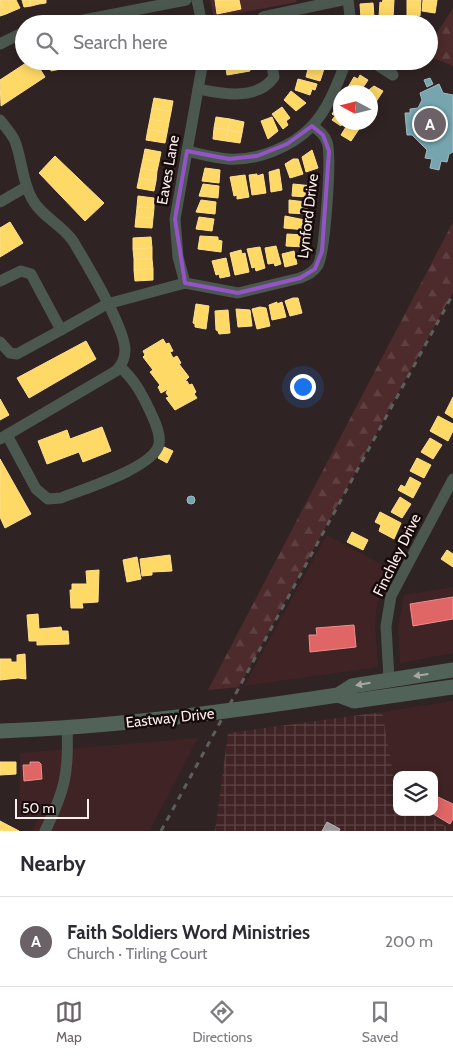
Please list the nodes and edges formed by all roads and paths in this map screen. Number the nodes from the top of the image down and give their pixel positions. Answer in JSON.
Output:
{"nodes":[{"id":1,"x":186,"y":0,"type":"edge"},
{"id":2,"x":197,"y":0,"type":"edge"},
{"id":3,"x":342,"y":0,"type":"edge"},
{"id":4,"x":348,"y":0,"type":"edge"},
{"id":5,"x":108,"y":15,"type":"edge"},
{"id":6,"x":200,"y":15,"type":"edge"},
{"id":7,"x":272,"y":15,"type":"edge"},
{"id":8,"x":350,"y":15,"type":"edge"},
{"id":9,"x":15,"y":36,"type":"edge"},
{"id":10,"x":0,"y":44,"type":"edge"},
{"id":11,"x":201,"y":70,"type":"edge"},
{"id":12,"x":273,"y":70,"type":"edge"},
{"id":13,"x":342,"y":70,"type":"edge"},
{"id":14,"x":385,"y":70,"type":"edge"},
{"id":15,"x":393,"y":75,"type":"dead end"},
{"id":16,"x":198,"y":89,"type":"junction"},
{"id":17,"x":1,"y":123,"type":"edge"},
{"id":18,"x":312,"y":126,"type":"junction"},
{"id":19,"x":187,"y":151,"type":"junction"},
{"id":20,"x":26,"y":187,"type":"junction"},
{"id":21,"x":0,"y":202,"type":"edge"},
{"id":22,"x":0,"y":281,"type":"edge"},
{"id":23,"x":185,"y":283,"type":"junction"},
{"id":24,"x":107,"y":304,"type":"junction"},
{"id":25,"x":61,"y":330,"type":"junction"},
{"id":26,"x":0,"y":342,"type":"edge"},
{"id":27,"x":120,"y":367,"type":"junction"},
{"id":28,"x":4,"y":437,"type":"edge"},
{"id":29,"x":453,"y":479,"type":"edge"},
{"id":30,"x":453,"y":670,"type":"edge"},
{"id":31,"x":389,"y":679,"type":"junction"},
{"id":32,"x":453,"y":687,"type":"edge"},
{"id":33,"x":338,"y":695,"type":"junction"},
{"id":34,"x":67,"y":728,"type":"junction"},
{"id":35,"x":0,"y":732,"type":"edge"},
{"id":36,"x":45,"y":831,"type":"edge"}],
"edges":[{"from":1,"to":5,"type":"street"},
{"from":2,"to":6,"type":"street"},
{"from":3,"to":7,"type":"street"},
{"from":4,"to":8,"type":"street"},
{"from":9,"to":10,"type":"street"},
{"from":11,"to":16,"type":"street","name":"Eaves Lane"},
{"from":12,"to":16,"type":"street"},
{"from":13,"to":18,"type":"street"},
{"from":14,"to":15,"type":"street"},
{"from":16,"to":19,"type":"street","name":"Eaves Lane"},
{"from":17,"to":20,"type":"street"},
{"from":18,"to":19,"type":"street"},
{"from":18,"to":23,"type":"street","name":"Lynford Drive"},
{"from":19,"to":23,"type":"street","name":"Eaves Lane"},
{"from":20,"to":21,"type":"street"},
{"from":20,"to":24,"type":"street"},
{"from":22,"to":25,"type":"street"},
{"from":23,"to":24,"type":"street"},
{"from":24,"to":25,"type":"street"},
{"from":24,"to":27,"type":"street"},
{"from":25,"to":26,"type":"street"},
{"from":27,"to":28,"type":"street"},
{"from":27,"to":28,"type":"street"},
{"from":29,"to":31,"type":"street","name":"Finchley Drive"},
{"from":30,"to":31,"type":"main road","name":"Eastway Drive","one_way":true},
{"from":31,"to":33,"type":"main road","name":"Eastway Drive","one_way":true},
{"from":32,"to":33,"type":"main road","name":"Eastway Drive"},
{"from":33,"to":34,"type":"main road","name":"Eastway Drive"},
{"from":34,"to":35,"type":"main road","name":"Eastway Drive"},
{"from":34,"to":36,"type":"street"}]}
